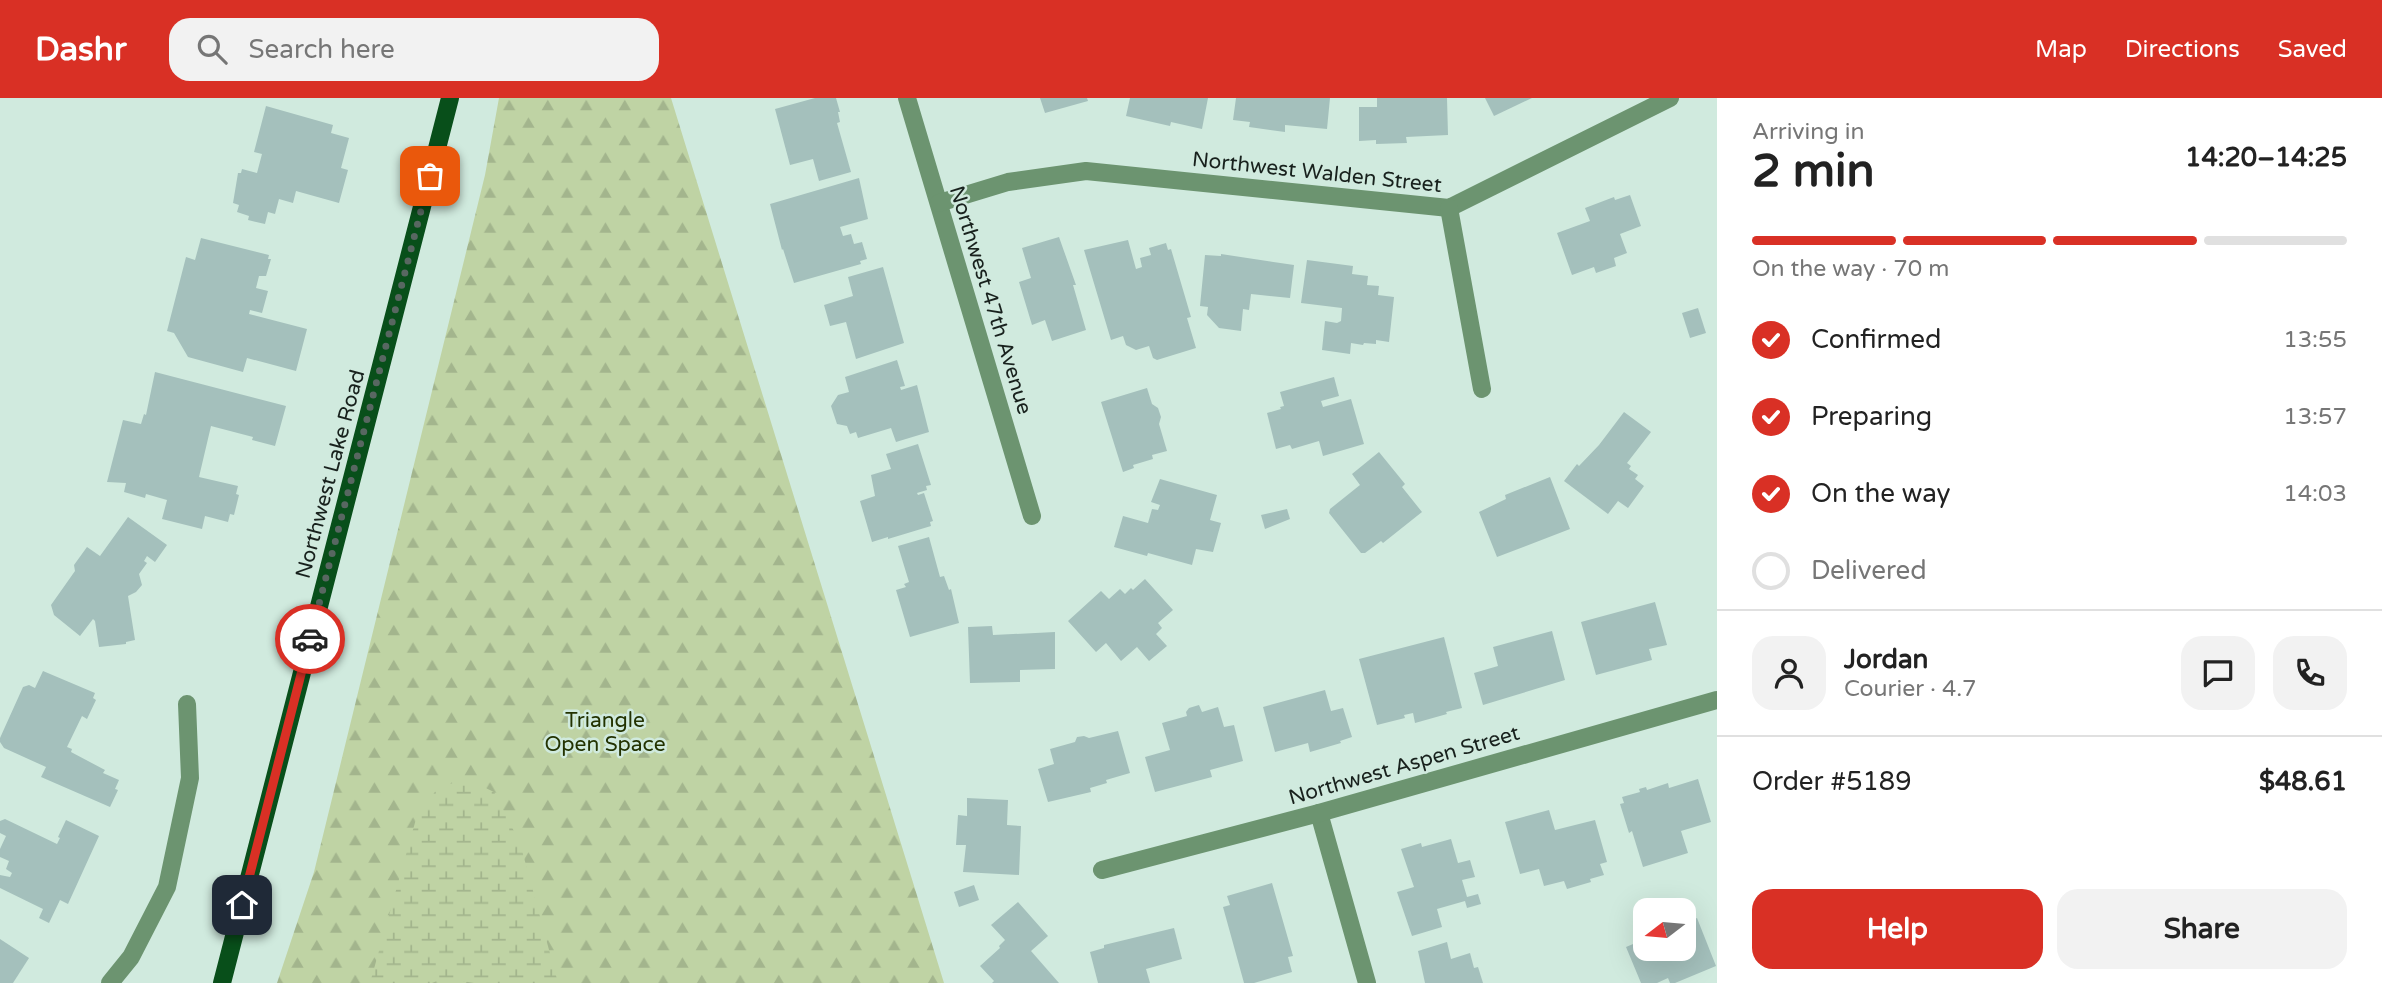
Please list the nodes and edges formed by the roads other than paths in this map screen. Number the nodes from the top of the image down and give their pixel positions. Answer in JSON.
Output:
{"nodes":[{"id":1,"x":450,"y":98,"type":"edge"},
{"id":2,"x":906,"y":98,"type":"edge"},
{"id":3,"x":1670,"y":98,"type":"edge"},
{"id":4,"x":939,"y":203,"type":"junction"},
{"id":5,"x":1449,"y":208,"type":"junction"},
{"id":6,"x":1482,"y":389,"type":"dead end"},
{"id":7,"x":1032,"y":516,"type":"dead end"},
{"id":8,"x":1717,"y":701,"type":"edge"},
{"id":9,"x":187,"y":704,"type":"dead end"},
{"id":10,"x":1319,"y":813,"type":"junction"},
{"id":11,"x":1102,"y":870,"type":"dead end"},
{"id":12,"x":110,"y":983,"type":"edge"},
{"id":13,"x":222,"y":983,"type":"edge"},
{"id":14,"x":1367,"y":983,"type":"edge"}],
"edges":[{"from":1,"to":13,"type":"main road","name":"Northwest Lake Road"},
{"from":2,"to":4,"type":"street","name":"Northwest 47th Avenue"},
{"from":3,"to":5,"type":"street","name":"Northwest Walden Street"},
{"from":4,"to":5,"type":"street","name":"Northwest Walden Street"},
{"from":4,"to":7,"type":"street","name":"Northwest 47th Avenue"},
{"from":5,"to":6,"type":"street"},
{"from":8,"to":10,"type":"street","name":"Northwest Aspen Street"},
{"from":9,"to":12,"type":"street"},
{"from":10,"to":11,"type":"street","name":"Northwest Aspen Street"},
{"from":10,"to":14,"type":"street"}]}
